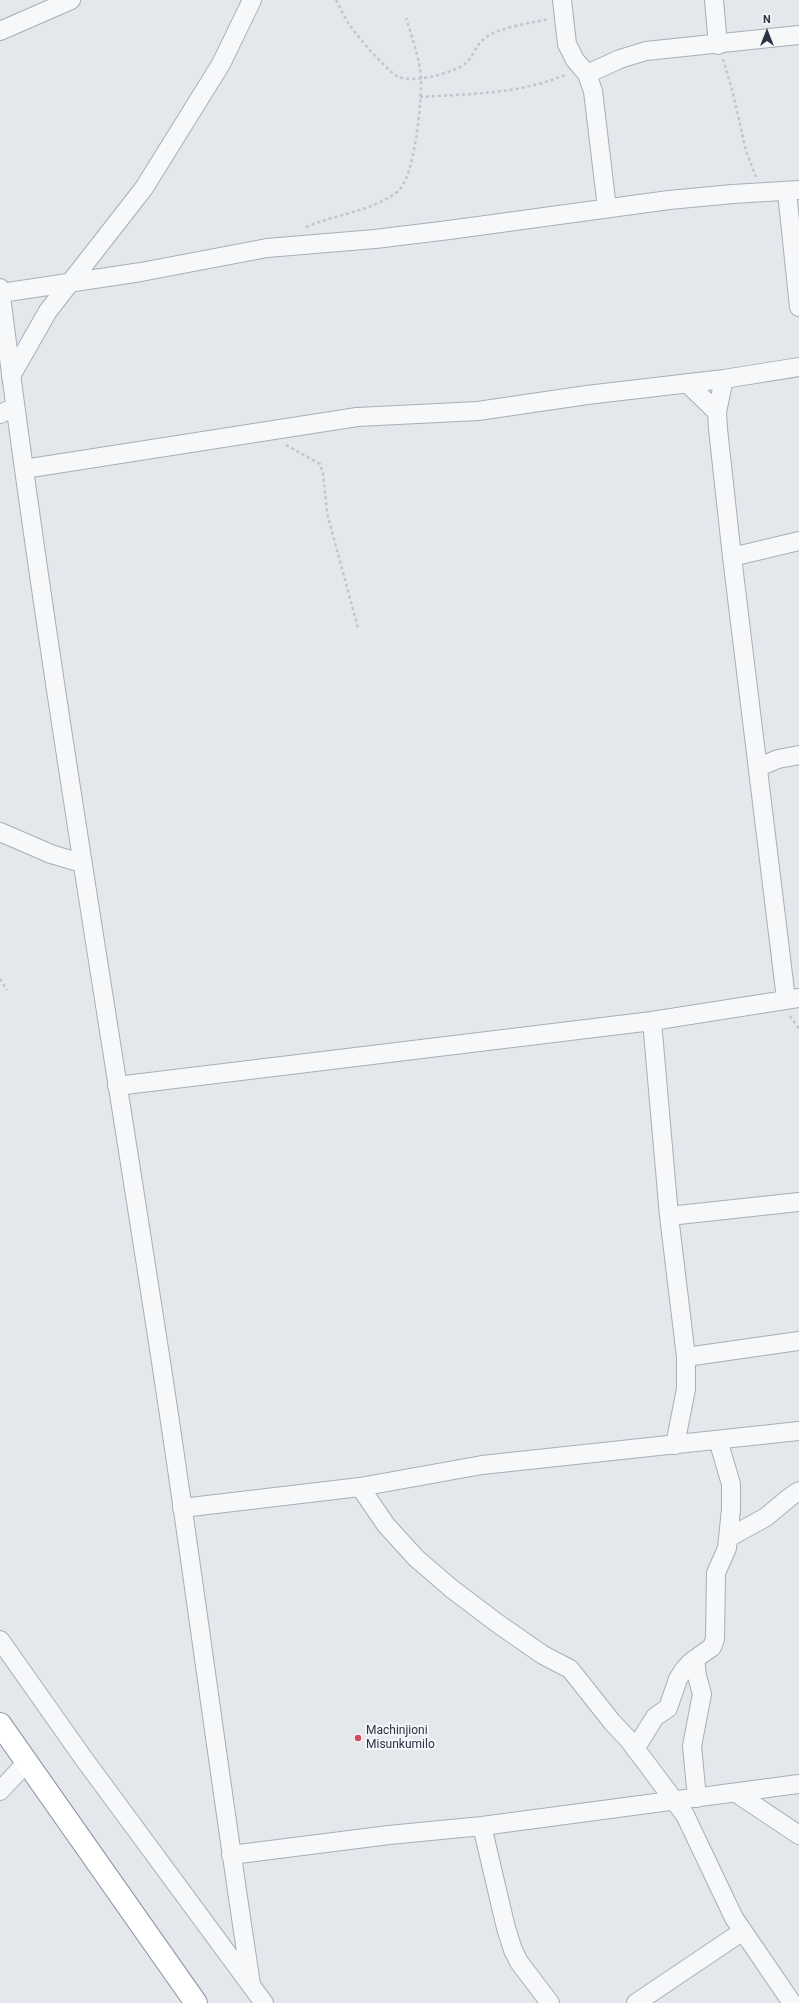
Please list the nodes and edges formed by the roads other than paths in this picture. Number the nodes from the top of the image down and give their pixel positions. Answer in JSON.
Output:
{"nodes":[{"id":1,"x":71,"y":0,"type":"edge"},
{"id":2,"x":252,"y":0,"type":"edge"},
{"id":3,"x":714,"y":0,"type":"edge"},
{"id":4,"x":47,"y":4,"type":"edge"},
{"id":5,"x":562,"y":8,"type":"edge"},
{"id":6,"x":0,"y":31,"type":"edge"},
{"id":7,"x":799,"y":36,"type":"edge"},
{"id":8,"x":718,"y":45,"type":"junction"},
{"id":9,"x":584,"y":71,"type":"junction"},
{"id":10,"x":793,"y":191,"type":"edge"},
{"id":11,"x":607,"y":208,"type":"junction"},
{"id":12,"x":70,"y":283,"type":"junction"},
{"id":13,"x":0,"y":290,"type":"edge"},
{"id":14,"x":799,"y":307,"type":"edge"},
{"id":15,"x":799,"y":367,"type":"edge"},
{"id":16,"x":11,"y":376,"type":"junction"},
{"id":17,"x":724,"y":379,"type":"junction"},
{"id":18,"x":687,"y":383,"type":"junction"},
{"id":19,"x":8,"y":410,"type":"edge"},
{"id":20,"x":717,"y":412,"type":"junction"},
{"id":21,"x":24,"y":469,"type":"junction"},
{"id":22,"x":799,"y":541,"type":"edge"},
{"id":23,"x":732,"y":557,"type":"junction"},
{"id":24,"x":799,"y":755,"type":"edge"},
{"id":25,"x":758,"y":767,"type":"junction"},
{"id":26,"x":0,"y":832,"type":"edge"},
{"id":27,"x":81,"y":863,"type":"junction"},
{"id":28,"x":792,"y":999,"type":"edge"},
{"id":29,"x":652,"y":1021,"type":"junction"},
{"id":30,"x":117,"y":1086,"type":"junction"},
{"id":31,"x":799,"y":1202,"type":"edge"},
{"id":32,"x":669,"y":1216,"type":"junction"},
{"id":33,"x":799,"y":1341,"type":"edge"},
{"id":34,"x":686,"y":1356,"type":"junction"},
{"id":35,"x":799,"y":1431,"type":"edge"},
{"id":36,"x":718,"y":1440,"type":"junction"},
{"id":37,"x":675,"y":1445,"type":"junction"},
{"id":38,"x":360,"y":1487,"type":"junction"},
{"id":39,"x":799,"y":1491,"type":"edge"},
{"id":40,"x":182,"y":1508,"type":"junction"},
{"id":41,"x":728,"y":1538,"type":"junction"},
{"id":42,"x":0,"y":1640,"type":"edge"},
{"id":43,"x":695,"y":1659,"type":"junction"},
{"id":44,"x":0,"y":1724,"type":"edge"},
{"id":45,"x":635,"y":1749,"type":"junction"},
{"id":46,"x":26,"y":1762,"type":"junction"},
{"id":47,"x":799,"y":1784,"type":"edge"},
{"id":48,"x":0,"y":1791,"type":"edge"},
{"id":49,"x":736,"y":1793,"type":"junction"},
{"id":50,"x":697,"y":1798,"type":"junction"},
{"id":51,"x":673,"y":1802,"type":"junction"},
{"id":52,"x":482,"y":1826,"type":"junction"},
{"id":53,"x":799,"y":1835,"type":"edge"},
{"id":54,"x":231,"y":1855,"type":"junction"},
{"id":55,"x":743,"y":1931,"type":"junction"},
{"id":56,"x":251,"y":1984,"type":"junction"},
{"id":57,"x":196,"y":2003,"type":"edge"},
{"id":58,"x":264,"y":2003,"type":"edge"},
{"id":59,"x":550,"y":2003,"type":"edge"},
{"id":60,"x":636,"y":2003,"type":"edge"},
{"id":61,"x":792,"y":2003,"type":"edge"}],
"edges":[{"from":1,"to":4,"type":"street"},
{"from":2,"to":12,"type":"street"},
{"from":3,"to":8,"type":"street"},
{"from":4,"to":6,"type":"street"},
{"from":5,"to":9,"type":"street"},
{"from":7,"to":8,"type":"street"},
{"from":8,"to":9,"type":"street"},
{"from":9,"to":11,"type":"street"},
{"from":10,"to":11,"type":"street"},
{"from":10,"to":14,"type":"street"},
{"from":11,"to":12,"type":"street"},
{"from":12,"to":13,"type":"street"},
{"from":12,"to":16,"type":"street"},
{"from":13,"to":16,"type":"street"},
{"from":15,"to":17,"type":"street"},
{"from":16,"to":19,"type":"street"},
{"from":17,"to":18,"type":"street"},
{"from":17,"to":20,"type":"street"},
{"from":18,"to":20,"type":"street"},
{"from":18,"to":21,"type":"street"},
{"from":19,"to":21,"type":"street"},
{"from":20,"to":23,"type":"street"},
{"from":21,"to":27,"type":"street"},
{"from":22,"to":23,"type":"street"},
{"from":23,"to":25,"type":"street"},
{"from":24,"to":25,"type":"street"},
{"from":25,"to":28,"type":"street"},
{"from":26,"to":27,"type":"street"},
{"from":27,"to":30,"type":"street"},
{"from":28,"to":29,"type":"street"},
{"from":29,"to":30,"type":"street"},
{"from":29,"to":32,"type":"street"},
{"from":30,"to":40,"type":"street"},
{"from":31,"to":32,"type":"street"},
{"from":32,"to":34,"type":"street"},
{"from":33,"to":34,"type":"street"},
{"from":34,"to":37,"type":"street"},
{"from":35,"to":36,"type":"street"},
{"from":36,"to":37,"type":"street"},
{"from":36,"to":41,"type":"street"},
{"from":37,"to":38,"type":"street"},
{"from":38,"to":40,"type":"street"},
{"from":38,"to":45,"type":"street"},
{"from":39,"to":41,"type":"street"},
{"from":40,"to":54,"type":"street"},
{"from":41,"to":43,"type":"street"},
{"from":42,"to":56,"type":"street"},
{"from":43,"to":45,"type":"street"},
{"from":43,"to":50,"type":"street"},
{"from":44,"to":46,"type":"highway"},
{"from":45,"to":51,"type":"street"},
{"from":46,"to":48,"type":"street"},
{"from":46,"to":57,"type":"highway"},
{"from":47,"to":49,"type":"street"},
{"from":49,"to":50,"type":"street"},
{"from":49,"to":53,"type":"street"},
{"from":50,"to":51,"type":"street"},
{"from":51,"to":52,"type":"street"},
{"from":51,"to":55,"type":"street"},
{"from":52,"to":54,"type":"street"},
{"from":52,"to":59,"type":"street"},
{"from":54,"to":56,"type":"street"},
{"from":55,"to":60,"type":"street"},
{"from":55,"to":61,"type":"street"},
{"from":56,"to":58,"type":"street"}]}
